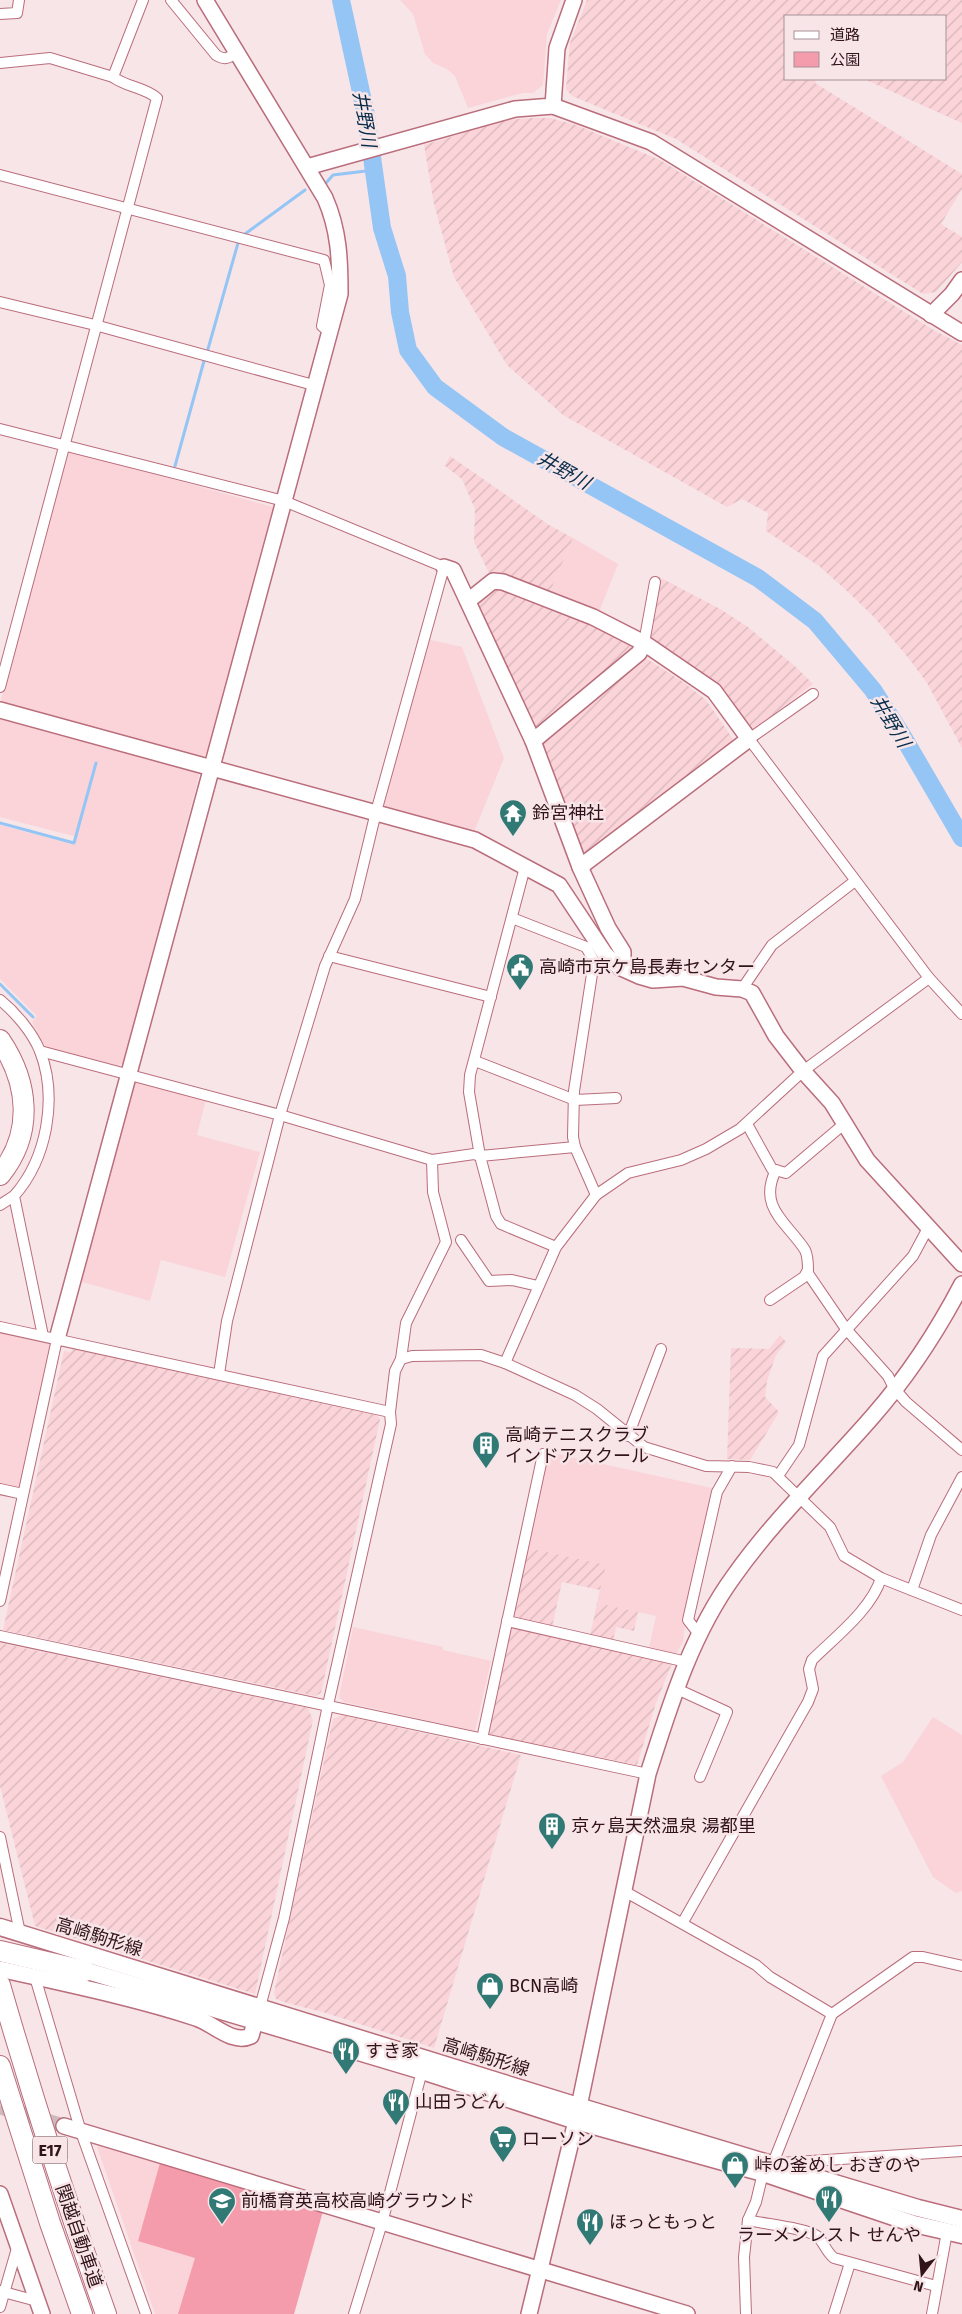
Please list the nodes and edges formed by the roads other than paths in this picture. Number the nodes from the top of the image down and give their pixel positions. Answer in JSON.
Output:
{"nodes":[{"id":1,"x":18,"y":0,"type":"edge"},
{"id":2,"x":143,"y":0,"type":"edge"},
{"id":3,"x":171,"y":0,"type":"edge"},
{"id":4,"x":204,"y":0,"type":"edge"},
{"id":5,"x":574,"y":0,"type":"edge"},
{"id":6,"x":0,"y":14,"type":"edge"},
{"id":7,"x":235,"y":53,"type":"junction"},
{"id":8,"x":0,"y":63,"type":"edge"},
{"id":9,"x":113,"y":77,"type":"junction"},
{"id":10,"x":553,"y":106,"type":"junction"},
{"id":11,"x":307,"y":167,"type":"junction"},
{"id":12,"x":0,"y":175,"type":"edge"},
{"id":13,"x":128,"y":208,"type":"junction"},
{"id":14,"x":962,"y":280,"type":"edge"},
{"id":15,"x":0,"y":302,"type":"edge"},
{"id":16,"x":932,"y":315,"type":"junction"},
{"id":17,"x":95,"y":325,"type":"junction"},
{"id":18,"x":330,"y":333,"type":"junction"},
{"id":19,"x":962,"y":333,"type":"edge"},
{"id":20,"x":317,"y":386,"type":"junction"},
{"id":21,"x":0,"y":429,"type":"edge"},
{"id":22,"x":64,"y":444,"type":"junction"},
{"id":23,"x":284,"y":500,"type":"junction"},
{"id":24,"x":444,"y":567,"type":"junction"},
{"id":25,"x":655,"y":582,"type":"dead end"},
{"id":26,"x":468,"y":601,"type":"junction"},
{"id":27,"x":644,"y":643,"type":"junction"},
{"id":28,"x":0,"y":687,"type":"edge"},
{"id":29,"x":813,"y":694,"type":"dead end"},
{"id":30,"x":0,"y":710,"type":"edge"},
{"id":31,"x":749,"y":739,"type":"junction"},
{"id":32,"x":533,"y":741,"type":"junction"},
{"id":33,"x":212,"y":767,"type":"junction"},
{"id":34,"x":376,"y":812,"type":"junction"},
{"id":35,"x":525,"y":866,"type":"junction"},
{"id":36,"x":580,"y":867,"type":"junction"},
{"id":37,"x":855,"y":881,"type":"junction"},
{"id":38,"x":512,"y":918,"type":"junction"},
{"id":39,"x":329,"y":956,"type":"junction"},
{"id":40,"x":619,"y":967,"type":"junction"},
{"id":41,"x":929,"y":978,"type":"junction"},
{"id":42,"x":742,"y":989,"type":"junction"},
{"id":43,"x":491,"y":997,"type":"junction"},
{"id":44,"x":0,"y":1000,"type":"edge"},
{"id":45,"x":962,"y":1014,"type":"edge"},
{"id":46,"x":0,"y":1040,"type":"edge"},
{"id":47,"x":40,"y":1051,"type":"junction"},
{"id":48,"x":475,"y":1060,"type":"junction"},
{"id":49,"x":0,"y":1065,"type":"edge"},
{"id":50,"x":802,"y":1071,"type":"junction"},
{"id":51,"x":129,"y":1075,"type":"junction"},
{"id":52,"x":616,"y":1098,"type":"dead end"},
{"id":53,"x":575,"y":1100,"type":"junction"},
{"id":54,"x":280,"y":1115,"type":"junction"},
{"id":55,"x":746,"y":1124,"type":"junction"},
{"id":56,"x":844,"y":1124,"type":"junction"},
{"id":57,"x":575,"y":1147,"type":"junction"},
{"id":58,"x":0,"y":1153,"type":"edge"},
{"id":59,"x":480,"y":1156,"type":"junction"},
{"id":60,"x":432,"y":1160,"type":"junction"},
{"id":61,"x":776,"y":1170,"type":"junction"},
{"id":62,"x":0,"y":1175,"type":"edge"},
{"id":63,"x":596,"y":1195,"type":"junction"},
{"id":64,"x":14,"y":1196,"type":"junction"},
{"id":65,"x":0,"y":1206,"type":"edge"},
{"id":66,"x":928,"y":1228,"type":"junction"},
{"id":67,"x":461,"y":1240,"type":"dead end"},
{"id":68,"x":556,"y":1247,"type":"junction"},
{"id":69,"x":962,"y":1264,"type":"edge"},
{"id":70,"x":807,"y":1272,"type":"junction"},
{"id":71,"x":962,"y":1284,"type":"edge"},
{"id":72,"x":538,"y":1286,"type":"junction"},
{"id":73,"x":770,"y":1300,"type":"dead end"},
{"id":74,"x":0,"y":1327,"type":"edge"},
{"id":75,"x":846,"y":1329,"type":"junction"},
{"id":76,"x":50,"y":1337,"type":"junction"},
{"id":77,"x":660,"y":1349,"type":"dead end"},
{"id":78,"x":401,"y":1359,"type":"junction"},
{"id":79,"x":505,"y":1363,"type":"junction"},
{"id":80,"x":219,"y":1374,"type":"junction"},
{"id":81,"x":894,"y":1388,"type":"junction"},
{"id":82,"x":390,"y":1412,"type":"junction"},
{"id":83,"x":628,"y":1436,"type":"junction"},
{"id":84,"x":962,"y":1450,"type":"edge"},
{"id":85,"x":543,"y":1454,"type":"dead end"},
{"id":86,"x":732,"y":1466,"type":"junction"},
{"id":87,"x":778,"y":1476,"type":"junction"},
{"id":88,"x":962,"y":1477,"type":"edge"},
{"id":89,"x":0,"y":1489,"type":"edge"},
{"id":90,"x":23,"y":1494,"type":"junction"},
{"id":91,"x":799,"y":1497,"type":"junction"},
{"id":92,"x":881,"y":1578,"type":"junction"},
{"id":93,"x":912,"y":1590,"type":"junction"},
{"id":94,"x":0,"y":1601,"type":"edge"},
{"id":95,"x":962,"y":1610,"type":"edge"},
{"id":96,"x":507,"y":1621,"type":"junction"},
{"id":97,"x":698,"y":1633,"type":"junction"},
{"id":98,"x":0,"y":1636,"type":"edge"},
{"id":99,"x":687,"y":1662,"type":"junction"},
{"id":100,"x":677,"y":1689,"type":"junction"},
{"id":101,"x":328,"y":1705,"type":"junction"},
{"id":102,"x":482,"y":1739,"type":"junction"},
{"id":103,"x":648,"y":1774,"type":"junction"},
{"id":104,"x":700,"y":1777,"type":"dead end"},
{"id":105,"x":0,"y":1837,"type":"edge"},
{"id":106,"x":624,"y":1891,"type":"junction"},
{"id":107,"x":682,"y":1922,"type":"junction"},
{"id":108,"x":0,"y":1927,"type":"edge"},
{"id":109,"x":20,"y":1933,"type":"junction"},
{"id":110,"x":0,"y":1945,"type":"edge"},
{"id":111,"x":0,"y":1951,"type":"edge"},
{"id":112,"x":962,"y":1966,"type":"edge"},
{"id":113,"x":0,"y":1969,"type":"edge"},
{"id":114,"x":85,"y":1971,"type":"junction"},
{"id":115,"x":35,"y":1977,"type":"junction"},
{"id":116,"x":0,"y":1985,"type":"edge"},
{"id":117,"x":257,"y":2014,"type":"junction"},
{"id":118,"x":832,"y":2014,"type":"junction"},
{"id":119,"x":0,"y":2066,"type":"edge"},
{"id":120,"x":422,"y":2071,"type":"junction"},
{"id":121,"x":577,"y":2113,"type":"junction"},
{"id":122,"x":64,"y":2126,"type":"tunnel mouth"},
{"id":123,"x":81,"y":2132,"type":"junction"},
{"id":124,"x":962,"y":2151,"type":"edge"},
{"id":125,"x":768,"y":2168,"type":"junction"},
{"id":126,"x":0,"y":2194,"type":"edge"},
{"id":127,"x":962,"y":2219,"type":"edge"},
{"id":128,"x":748,"y":2220,"type":"junction"},
{"id":129,"x":382,"y":2223,"type":"junction"},
{"id":130,"x":955,"y":2234,"type":"edge"},
{"id":131,"x":18,"y":2245,"type":"junction"},
{"id":132,"x":850,"y":2263,"type":"junction"},
{"id":133,"x":541,"y":2272,"type":"junction"},
{"id":134,"x":936,"y":2286,"type":"junction"},
{"id":135,"x":2,"y":2292,"type":"edge"},
{"id":136,"x":0,"y":2307,"type":"edge"},
{"id":137,"x":40,"y":2308,"type":"edge"},
{"id":138,"x":82,"y":2314,"type":"edge"},
{"id":139,"x":106,"y":2314,"type":"edge"},
{"id":140,"x":146,"y":2314,"type":"edge"},
{"id":141,"x":354,"y":2314,"type":"edge"},
{"id":142,"x":529,"y":2314,"type":"edge"},
{"id":143,"x":686,"y":2314,"type":"edge"},
{"id":144,"x":746,"y":2314,"type":"edge"},
{"id":145,"x":834,"y":2314,"type":"edge"},
{"id":146,"x":932,"y":2314,"type":"edge"}],
"edges":[{"from":1,"to":6,"type":"street"},
{"from":2,"to":9,"type":"street"},
{"from":3,"to":7,"type":"street"},
{"from":4,"to":7,"type":"street"},
{"from":5,"to":10,"type":"street"},
{"from":7,"to":11,"type":"street"},
{"from":8,"to":9,"type":"street"},
{"from":9,"to":13,"type":"street"},
{"from":10,"to":11,"type":"street"},
{"from":10,"to":16,"type":"street"},
{"from":11,"to":18,"type":"street"},
{"from":12,"to":13,"type":"street"},
{"from":13,"to":17,"type":"street"},
{"from":13,"to":18,"type":"street"},
{"from":14,"to":16,"type":"street"},
{"from":15,"to":17,"type":"street"},
{"from":16,"to":19,"type":"street"},
{"from":17,"to":20,"type":"street"},
{"from":17,"to":22,"type":"street"},
{"from":18,"to":20,"type":"street"},
{"from":20,"to":23,"type":"street"},
{"from":21,"to":22,"type":"street"},
{"from":22,"to":23,"type":"street"},
{"from":22,"to":28,"type":"street"},
{"from":23,"to":24,"type":"street"},
{"from":23,"to":33,"type":"street"},
{"from":24,"to":26,"type":"street"},
{"from":24,"to":34,"type":"street"},
{"from":25,"to":27,"type":"street"},
{"from":26,"to":27,"type":"street"},
{"from":26,"to":32,"type":"street"},
{"from":27,"to":31,"type":"street"},
{"from":27,"to":32,"type":"street"},
{"from":29,"to":31,"type":"street"},
{"from":30,"to":33,"type":"street"},
{"from":31,"to":36,"type":"street"},
{"from":31,"to":37,"type":"street"},
{"from":32,"to":36,"type":"street"},
{"from":33,"to":34,"type":"street"},
{"from":33,"to":51,"type":"street"},
{"from":34,"to":35,"type":"street"},
{"from":34,"to":39,"type":"street"},
{"from":35,"to":38,"type":"street"},
{"from":35,"to":40,"type":"street"},
{"from":36,"to":40,"type":"street"},
{"from":37,"to":41,"type":"street"},
{"from":37,"to":42,"type":"street"},
{"from":38,"to":43,"type":"street"},
{"from":38,"to":53,"type":"street"},
{"from":39,"to":43,"type":"street"},
{"from":39,"to":54,"type":"street"},
{"from":40,"to":42,"type":"street"},
{"from":41,"to":45,"type":"street"},
{"from":41,"to":50,"type":"street"},
{"from":42,"to":50,"type":"street"},
{"from":43,"to":48,"type":"street"},
{"from":44,"to":47,"type":"street"},
{"from":46,"to":62,"type":"highway"},
{"from":47,"to":51,"type":"street"},
{"from":47,"to":64,"type":"street"},
{"from":48,"to":53,"type":"street"},
{"from":48,"to":59,"type":"street"},
{"from":49,"to":58,"type":"highway"},
{"from":50,"to":55,"type":"street"},
{"from":50,"to":56,"type":"street"},
{"from":51,"to":54,"type":"street"},
{"from":51,"to":76,"type":"street"},
{"from":52,"to":53,"type":"street"},
{"from":53,"to":57,"type":"street"},
{"from":54,"to":60,"type":"street"},
{"from":54,"to":80,"type":"street"},
{"from":55,"to":61,"type":"street"},
{"from":55,"to":63,"type":"street"},
{"from":56,"to":61,"type":"street"},
{"from":56,"to":66,"type":"street"},
{"from":57,"to":59,"type":"street"},
{"from":57,"to":63,"type":"street"},
{"from":59,"to":60,"type":"street"},
{"from":59,"to":68,"type":"street"},
{"from":60,"to":78,"type":"street"},
{"from":61,"to":70,"type":"street"},
{"from":63,"to":68,"type":"street"},
{"from":64,"to":65,"type":"street"},
{"from":64,"to":76,"type":"street"},
{"from":66,"to":69,"type":"street"},
{"from":66,"to":75,"type":"street"},
{"from":67,"to":72,"type":"street"},
{"from":68,"to":72,"type":"street"},
{"from":70,"to":73,"type":"street"},
{"from":70,"to":75,"type":"street"},
{"from":71,"to":81,"type":"street"},
{"from":72,"to":79,"type":"street"},
{"from":74,"to":76,"type":"street"},
{"from":75,"to":81,"type":"street"},
{"from":75,"to":87,"type":"street"},
{"from":76,"to":80,"type":"street"},
{"from":76,"to":90,"type":"street"},
{"from":77,"to":83,"type":"street"},
{"from":78,"to":79,"type":"street"},
{"from":78,"to":82,"type":"street"},
{"from":79,"to":83,"type":"street"},
{"from":80,"to":82,"type":"street"},
{"from":81,"to":84,"type":"street"},
{"from":81,"to":91,"type":"street"},
{"from":82,"to":101,"type":"street"},
{"from":83,"to":86,"type":"street"},
{"from":85,"to":96,"type":"street"},
{"from":86,"to":87,"type":"street"},
{"from":86,"to":97,"type":"street"},
{"from":87,"to":91,"type":"street"},
{"from":88,"to":93,"type":"street"},
{"from":89,"to":90,"type":"street"},
{"from":90,"to":94,"type":"street"},
{"from":91,"to":92,"type":"street"},
{"from":91,"to":97,"type":"street"},
{"from":92,"to":93,"type":"street"},
{"from":92,"to":107,"type":"street"},
{"from":93,"to":95,"type":"street"},
{"from":96,"to":99,"type":"street"},
{"from":96,"to":102,"type":"street"},
{"from":97,"to":99,"type":"street"},
{"from":98,"to":101,"type":"street"},
{"from":99,"to":100,"type":"street"},
{"from":100,"to":103,"type":"street"},
{"from":100,"to":104,"type":"street"},
{"from":101,"to":102,"type":"street"},
{"from":101,"to":117,"type":"street"},
{"from":102,"to":103,"type":"street"},
{"from":103,"to":106,"type":"street"},
{"from":105,"to":109,"type":"street"},
{"from":106,"to":107,"type":"street"},
{"from":106,"to":121,"type":"street"},
{"from":107,"to":118,"type":"street"},
{"from":108,"to":109,"type":"main road","name":"高崎駒形線"},
{"from":109,"to":117,"type":"main road","name":"高崎駒形線"},
{"from":110,"to":114,"type":"main road","name":"高崎駒形線"},
{"from":111,"to":114,"type":"highway"},
{"from":112,"to":118,"type":"street"},
{"from":113,"to":115,"type":"street"},
{"from":114,"to":117,"type":"main road","name":"高崎駒形線"},
{"from":115,"to":117,"type":"street"},
{"from":115,"to":123,"type":"street"},
{"from":116,"to":139,"type":"highway","name":"関越自動車道","number":"E17"},
{"from":117,"to":120,"type":"main road","name":"高崎駒形線"},
{"from":117,"to":121,"type":"main road","name":"高崎駒形線"},
{"from":118,"to":125,"type":"street"},
{"from":119,"to":138,"type":"highway","name":"関越自動車道","number":"E17"},
{"from":120,"to":121,"type":"main road","name":"高崎駒形線"},
{"from":120,"to":129,"type":"street"},
{"from":121,"to":125,"type":"main road","name":"高崎駒形線"},
{"from":121,"to":133,"type":"street"},
{"from":122,"to":123,"type":"street"},
{"from":123,"to":129,"type":"street"},
{"from":123,"to":140,"type":"street"},
{"from":124,"to":125,"type":"street"},
{"from":125,"to":127,"type":"main road","name":"高崎駒形線"},
{"from":125,"to":128,"type":"street"},
{"from":125,"to":130,"type":"main road","name":"高崎駒形線"},
{"from":126,"to":131,"type":"street"},
{"from":128,"to":132,"type":"street"},
{"from":128,"to":144,"type":"street"},
{"from":129,"to":133,"type":"street"},
{"from":129,"to":141,"type":"street"},
{"from":130,"to":134,"type":"street"},
{"from":131,"to":135,"type":"street"},
{"from":131,"to":137,"type":"street"},
{"from":132,"to":134,"type":"street"},
{"from":132,"to":145,"type":"street"},
{"from":133,"to":142,"type":"street"},
{"from":133,"to":143,"type":"street"},
{"from":134,"to":146,"type":"street"},
{"from":135,"to":136,"type":"street"},
{"from":135,"to":137,"type":"street"}]}
